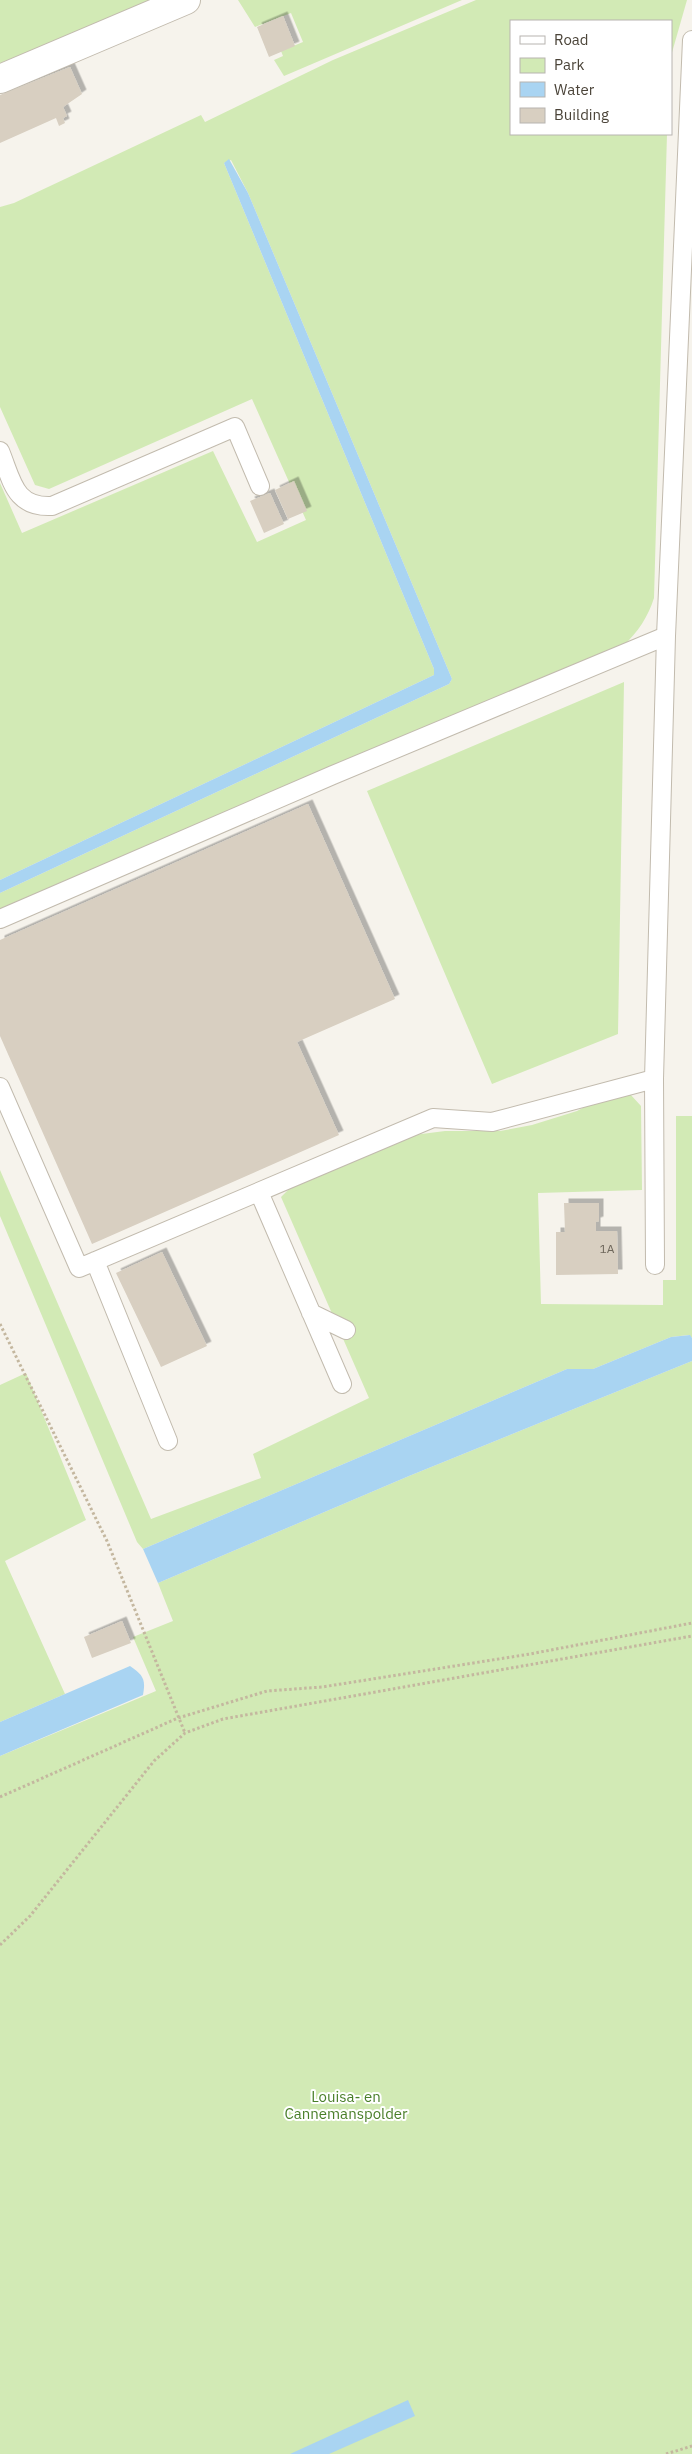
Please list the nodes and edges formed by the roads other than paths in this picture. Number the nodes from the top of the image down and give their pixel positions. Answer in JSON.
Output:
{"nodes":[{"id":1,"x":186,"y":0,"type":"edge"},
{"id":2,"x":692,"y":40,"type":"edge"},
{"id":3,"x":0,"y":79,"type":"edge"},
{"id":4,"x":0,"y":451,"type":"edge"},
{"id":5,"x":260,"y":486,"type":"dead end"},
{"id":6,"x":666,"y":636,"type":"junction"},
{"id":7,"x":0,"y":919,"type":"edge"},
{"id":8,"x":654,"y":1079,"type":"junction"},
{"id":9,"x":0,"y":1087,"type":"edge"},
{"id":10,"x":259,"y":1192,"type":"junction"},
{"id":11,"x":95,"y":1261,"type":"junction"},
{"id":12,"x":655,"y":1265,"type":"dead end"},
{"id":13,"x":311,"y":1313,"type":"junction"},
{"id":14,"x":346,"y":1330,"type":"dead end"},
{"id":15,"x":342,"y":1384,"type":"dead end"},
{"id":16,"x":168,"y":1440,"type":"dead end"}],
"edges":[{"from":1,"to":3,"type":"street"},
{"from":2,"to":6,"type":"lane"},
{"from":4,"to":5,"type":"lane"},
{"from":6,"to":7,"type":"lane"},
{"from":6,"to":8,"type":"lane"},
{"from":8,"to":10,"type":"lane"},
{"from":8,"to":12,"type":"lane"},
{"from":9,"to":11,"type":"lane"},
{"from":10,"to":11,"type":"lane"},
{"from":10,"to":13,"type":"lane"},
{"from":11,"to":16,"type":"lane"},
{"from":13,"to":14,"type":"lane"},
{"from":13,"to":15,"type":"lane"}]}
